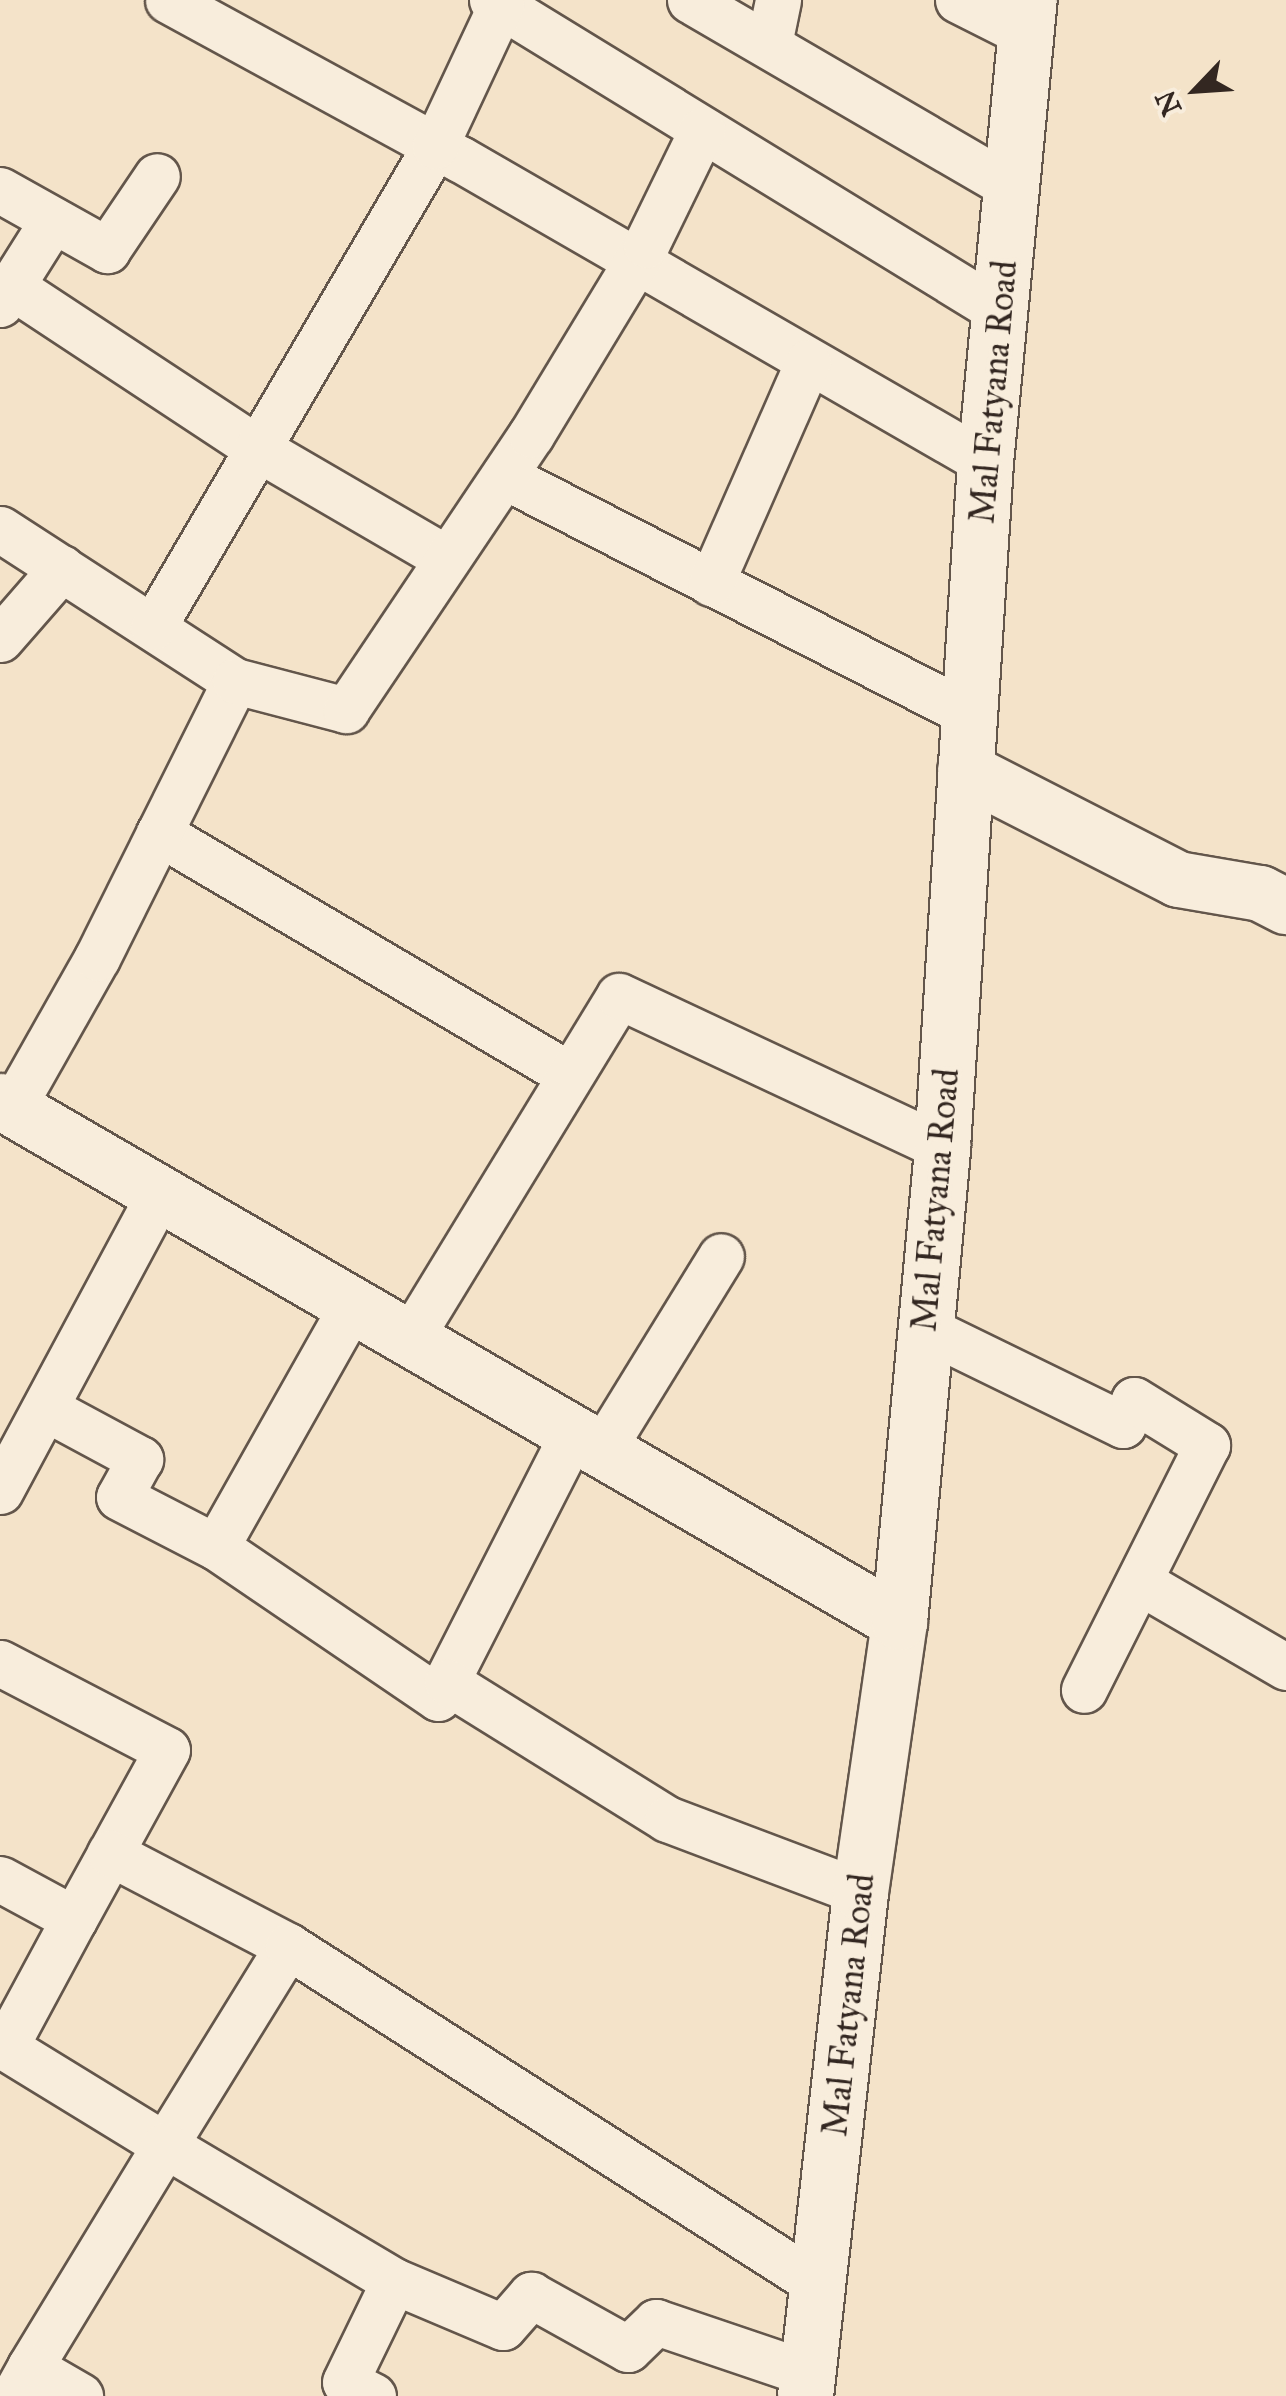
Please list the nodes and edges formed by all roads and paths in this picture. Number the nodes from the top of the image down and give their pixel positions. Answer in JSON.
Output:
{"nodes":[{"id":1,"x":168,"y":0,"type":"edge"},
{"id":2,"x":690,"y":0,"type":"edge"},
{"id":3,"x":778,"y":0,"type":"edge"},
{"id":4,"x":958,"y":0,"type":"edge"},
{"id":5,"x":497,"y":3,"type":"edge"},
{"id":6,"x":1028,"y":17,"type":"edge"},
{"id":7,"x":769,"y":44,"type":"junction"},
{"id":8,"x":702,"y":130,"type":"junction"},
{"id":9,"x":435,"y":146,"type":"junction"},
{"id":10,"x":157,"y":176,"type":"dead end"},
{"id":11,"x":1013,"y":188,"type":"junction"},
{"id":12,"x":0,"y":190,"type":"edge"},
{"id":13,"x":53,"y":220,"type":"junction"},
{"id":14,"x":635,"y":263,"type":"junction"},
{"id":15,"x":6,"y":295,"type":"edge"},
{"id":16,"x":1000,"y":312,"type":"junction"},
{"id":17,"x":808,"y":362,"type":"junction"},
{"id":18,"x":257,"y":448,"type":"junction"},
{"id":19,"x":985,"y":462,"type":"junction"},
{"id":20,"x":504,"y":476,"type":"junction"},
{"id":21,"x":0,"y":528,"type":"edge"},
{"id":22,"x":446,"y":558,"type":"junction"},
{"id":23,"x":62,"y":568,"type":"junction"},
{"id":24,"x":712,"y":584,"type":"junction"},
{"id":25,"x":153,"y":627,"type":"junction"},
{"id":26,"x":0,"y":639,"type":"edge"},
{"id":27,"x":235,"y":680,"type":"junction"},
{"id":28,"x":969,"y":714,"type":"junction"},
{"id":29,"x":966,"y":770,"type":"junction"},
{"id":30,"x":159,"y":833,"type":"junction"},
{"id":31,"x":1286,"y":906,"type":"edge"},
{"id":32,"x":570,"y":1075,"type":"junction"},
{"id":33,"x":6,"y":1105,"type":"edge"},
{"id":34,"x":942,"y":1148,"type":"junction"},
{"id":35,"x":160,"y":1192,"type":"junction"},
{"id":36,"x":722,"y":1256,"type":"dead end"},
{"id":37,"x":354,"y":1302,"type":"junction"},
{"id":38,"x":926,"y":1329,"type":"junction"},
{"id":39,"x":412,"y":1336,"type":"junction"},
{"id":40,"x":47,"y":1409,"type":"junction"},
{"id":41,"x":589,"y":1439,"type":"junction"},
{"id":42,"x":0,"y":1490,"type":"edge"},
{"id":43,"x":216,"y":1547,"type":"junction"},
{"id":44,"x":1140,"y":1582,"type":"junction"},
{"id":45,"x":899,"y":1622,"type":"junction"},
{"id":46,"x":0,"y":1662,"type":"edge"},
{"id":47,"x":1286,"y":1667,"type":"edge"},
{"id":48,"x":447,"y":1682,"type":"junction"},
{"id":49,"x":1084,"y":1690,"type":"dead end"},
{"id":50,"x":110,"y":1853,"type":"junction"},
{"id":51,"x":0,"y":1880,"type":"edge"},
{"id":52,"x":860,"y":1892,"type":"junction"},
{"id":53,"x":74,"y":1918,"type":"junction"},
{"id":54,"x":288,"y":1946,"type":"junction"},
{"id":55,"x":3,"y":2046,"type":"edge"},
{"id":56,"x":165,"y":2145,"type":"junction"},
{"id":57,"x":394,"y":2281,"type":"junction"},
{"id":58,"x":819,"y":2284,"type":"junction"},
{"id":59,"x":22,"y":2382,"type":"edge"},
{"id":60,"x":806,"y":2385,"type":"edge"},
{"id":61,"x":80,"y":2396,"type":"edge"},
{"id":62,"x":373,"y":2396,"type":"edge"}],
"edges":[{"from":1,"to":9,"type":"street"},
{"from":2,"to":7,"type":"street"},
{"from":3,"to":7,"type":"street"},
{"from":4,"to":6,"type":"street"},
{"from":5,"to":8,"type":"street"},
{"from":5,"to":9,"type":"street"},
{"from":6,"to":11,"type":"main road","name":"Mal Fatyana Road"},
{"from":7,"to":11,"type":"street"},
{"from":8,"to":14,"type":"street"},
{"from":8,"to":16,"type":"street"},
{"from":9,"to":14,"type":"street"},
{"from":9,"to":18,"type":"street"},
{"from":10,"to":13,"type":"street"},
{"from":11,"to":16,"type":"main road","name":"Mal Fatyana Road"},
{"from":12,"to":13,"type":"street"},
{"from":13,"to":15,"type":"street"},
{"from":14,"to":17,"type":"street"},
{"from":14,"to":20,"type":"street"},
{"from":15,"to":18,"type":"street"},
{"from":16,"to":19,"type":"main road","name":"Mal Fatyana Road"},
{"from":17,"to":19,"type":"street"},
{"from":17,"to":24,"type":"street"},
{"from":18,"to":22,"type":"street"},
{"from":18,"to":25,"type":"street"},
{"from":19,"to":28,"type":"main road","name":"Mal Fatyana Road"},
{"from":20,"to":22,"type":"street"},
{"from":20,"to":24,"type":"street"},
{"from":21,"to":23,"type":"street"},
{"from":22,"to":27,"type":"street"},
{"from":23,"to":25,"type":"street"},
{"from":23,"to":26,"type":"street"},
{"from":24,"to":28,"type":"street"},
{"from":25,"to":27,"type":"street"},
{"from":27,"to":30,"type":"street"},
{"from":28,"to":29,"type":"main road","name":"Mal Fatyana Road"},
{"from":29,"to":31,"type":"main road"},
{"from":29,"to":34,"type":"main road","name":"Mal Fatyana Road"},
{"from":30,"to":32,"type":"street"},
{"from":30,"to":33,"type":"street"},
{"from":32,"to":34,"type":"street"},
{"from":32,"to":39,"type":"street"},
{"from":33,"to":35,"type":"main road"},
{"from":34,"to":38,"type":"main road","name":"Mal Fatyana Road"},
{"from":35,"to":37,"type":"main road"},
{"from":35,"to":40,"type":"street"},
{"from":36,"to":41,"type":"street"},
{"from":37,"to":39,"type":"main road"},
{"from":37,"to":43,"type":"street"},
{"from":38,"to":44,"type":"street"},
{"from":38,"to":45,"type":"main road","name":"Mal Fatyana Road"},
{"from":39,"to":41,"type":"main road"},
{"from":40,"to":42,"type":"street"},
{"from":40,"to":43,"type":"street"},
{"from":41,"to":45,"type":"main road"},
{"from":41,"to":48,"type":"street"},
{"from":43,"to":48,"type":"street"},
{"from":44,"to":47,"type":"street"},
{"from":44,"to":49,"type":"street"},
{"from":45,"to":52,"type":"main road","name":"Mal Fatyana Road"},
{"from":46,"to":50,"type":"street"},
{"from":48,"to":52,"type":"street"},
{"from":50,"to":53,"type":"street"},
{"from":50,"to":54,"type":"street"},
{"from":51,"to":53,"type":"street"},
{"from":52,"to":58,"type":"main road","name":"Mal Fatyana Road"},
{"from":53,"to":55,"type":"street"},
{"from":54,"to":56,"type":"street"},
{"from":54,"to":58,"type":"street"},
{"from":55,"to":56,"type":"street"},
{"from":56,"to":57,"type":"street"},
{"from":56,"to":59,"type":"street"},
{"from":57,"to":60,"type":"street"},
{"from":57,"to":62,"type":"street"},
{"from":58,"to":60,"type":"main road","name":"Mal Fatyana Road"},
{"from":59,"to":61,"type":"street"}]}
